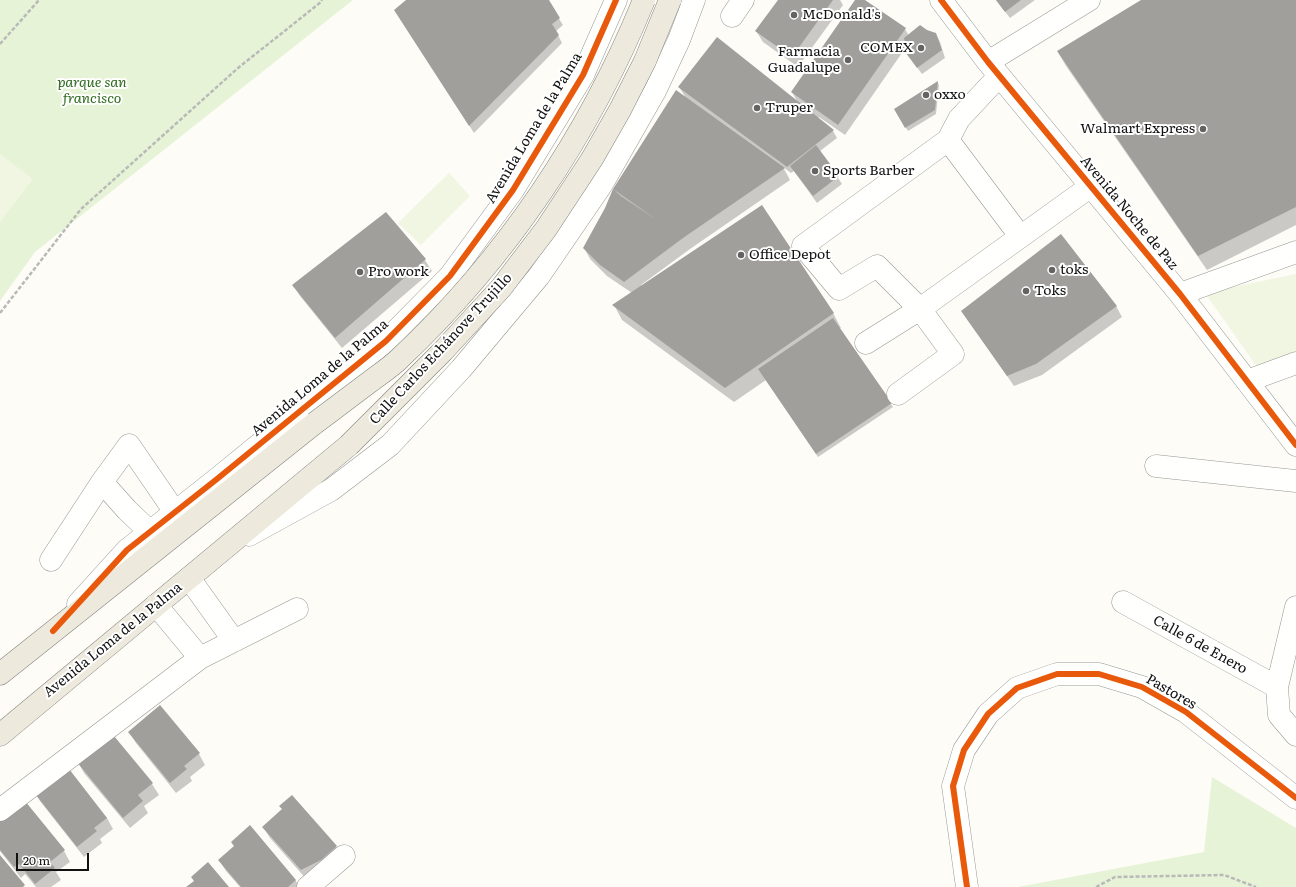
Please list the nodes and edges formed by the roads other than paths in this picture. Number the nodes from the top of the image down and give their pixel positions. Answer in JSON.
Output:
{"nodes":[{"id":1,"x":644,"y":0,"type":"edge"},
{"id":2,"x":670,"y":0,"type":"edge"},
{"id":3,"x":694,"y":0,"type":"edge"},
{"id":4,"x":941,"y":0,"type":"edge"},
{"id":5,"x":1089,"y":0,"type":"edge"},
{"id":6,"x":614,"y":4,"type":"edge"},
{"id":7,"x":679,"y":40,"type":"junction"},
{"id":8,"x":993,"y":69,"type":"junction"},
{"id":9,"x":948,"y":140,"type":"junction"},
{"id":10,"x":1091,"y":186,"type":"junction"},
{"id":11,"x":1020,"y":236,"type":"junction"},
{"id":12,"x":1296,"y":252,"type":"edge"},
{"id":13,"x":1180,"y":294,"type":"junction"},
{"id":14,"x":920,"y":309,"type":"junction"},
{"id":15,"x":866,"y":343,"type":"dead end"},
{"id":16,"x":1296,"y":363,"type":"edge"},
{"id":17,"x":1247,"y":381,"type":"junction"},
{"id":18,"x":898,"y":394,"type":"dead end"},
{"id":19,"x":315,"y":423,"type":"joint"},
{"id":20,"x":349,"y":445,"type":"joint"},
{"id":21,"x":1296,"y":445,"type":"edge"},
{"id":22,"x":1156,"y":466,"type":"dead end"},
{"id":23,"x":1296,"y":481,"type":"edge"},
{"id":24,"x":102,"y":482,"type":"junction"},
{"id":25,"x":176,"y":512,"type":"junction"},
{"id":26,"x":150,"y":532,"type":"junction"},
{"id":27,"x":227,"y":547,"type":"junction"},
{"id":28,"x":51,"y":560,"type":"dead end"},
{"id":29,"x":189,"y":578,"type":"junction"},
{"id":30,"x":1123,"y":602,"type":"dead end"},
{"id":31,"x":156,"y":605,"type":"junction"},
{"id":32,"x":1296,"y":607,"type":"edge"},
{"id":33,"x":297,"y":609,"type":"dead end"},
{"id":34,"x":53,"y":631,"type":"junction"},
{"id":35,"x":234,"y":641,"type":"junction"},
{"id":36,"x":1290,"y":654,"type":"edge"},
{"id":37,"x":200,"y":658,"type":"junction"},
{"id":38,"x":0,"y":674,"type":"edge"},
{"id":39,"x":1277,"y":687,"type":"junction"},
{"id":40,"x":0,"y":734,"type":"edge"},
{"id":41,"x":1295,"y":734,"type":"edge"},
{"id":42,"x":1296,"y":798,"type":"edge"},
{"id":43,"x":0,"y":810,"type":"edge"},
{"id":44,"x":344,"y":856,"type":"dead end"},
{"id":45,"x":308,"y":887,"type":"edge"},
{"id":46,"x":967,"y":887,"type":"edge"}],
"edges":[{"from":1,"to":19,"type":"main road","name":"Calle Carlos Echánove Trujillo","bridge":true},
{"from":2,"to":20,"type":"main road","name":"Calle Carlos Echánove Trujillo","bridge":true},
{"from":3,"to":7,"type":"street","name":"Avenida Loma de la Palma"},
{"from":4,"to":8,"type":"street","name":"Avenida Noche de Paz"},
{"from":5,"to":8,"type":"street"},
{"from":6,"to":7,"type":"street"},
{"from":6,"to":25,"type":"street","name":"Avenida Loma de la Palma"},
{"from":7,"to":27,"type":"street","name":"Avenida Loma de la Palma"},
{"from":8,"to":9,"type":"street"},
{"from":8,"to":10,"type":"street","name":"Avenida Noche de Paz"},
{"from":9,"to":11,"type":"street"},
{"from":9,"to":14,"type":"street"},
{"from":10,"to":11,"type":"street"},
{"from":10,"to":13,"type":"street","name":"Avenida Noche de Paz"},
{"from":11,"to":14,"type":"street"},
{"from":12,"to":13,"type":"street"},
{"from":13,"to":17,"type":"street","name":"Avenida Noche de Paz"},
{"from":14,"to":15,"type":"street"},
{"from":14,"to":18,"type":"street"},
{"from":16,"to":17,"type":"street"},
{"from":17,"to":21,"type":"street","name":"Avenida Noche de Paz"},
{"from":19,"to":34,"type":"main road","name":"Avenida Loma de la Palma"},
{"from":20,"to":27,"type":"main road","name":"Avenida Loma de la Palma"},
{"from":22,"to":23,"type":"street"},
{"from":24,"to":25,"type":"street"},
{"from":24,"to":26,"type":"street"},
{"from":24,"to":28,"type":"street"},
{"from":25,"to":26,"type":"street","name":"Avenida Loma de la Palma"},
{"from":26,"to":34,"type":"street","name":"Avenida Loma de la Palma"},
{"from":27,"to":29,"type":"main road","name":"Avenida Loma de la Palma"},
{"from":29,"to":31,"type":"main road","name":"Avenida Loma de la Palma"},
{"from":29,"to":35,"type":"street"},
{"from":30,"to":39,"type":"street","name":"Calle 6 de Enero"},
{"from":31,"to":37,"type":"street"},
{"from":31,"to":40,"type":"main road","name":"Avenida Loma de la Palma"},
{"from":32,"to":36,"type":"street"},
{"from":33,"to":35,"type":"street"},
{"from":34,"to":38,"type":"main road","name":"Avenida Loma de la Palma"},
{"from":35,"to":37,"type":"street"},
{"from":36,"to":39,"type":"street"},
{"from":37,"to":43,"type":"street"},
{"from":39,"to":41,"type":"street"},
{"from":42,"to":46,"type":"street","name":"Pastores"},
{"from":44,"to":45,"type":"street"}]}
